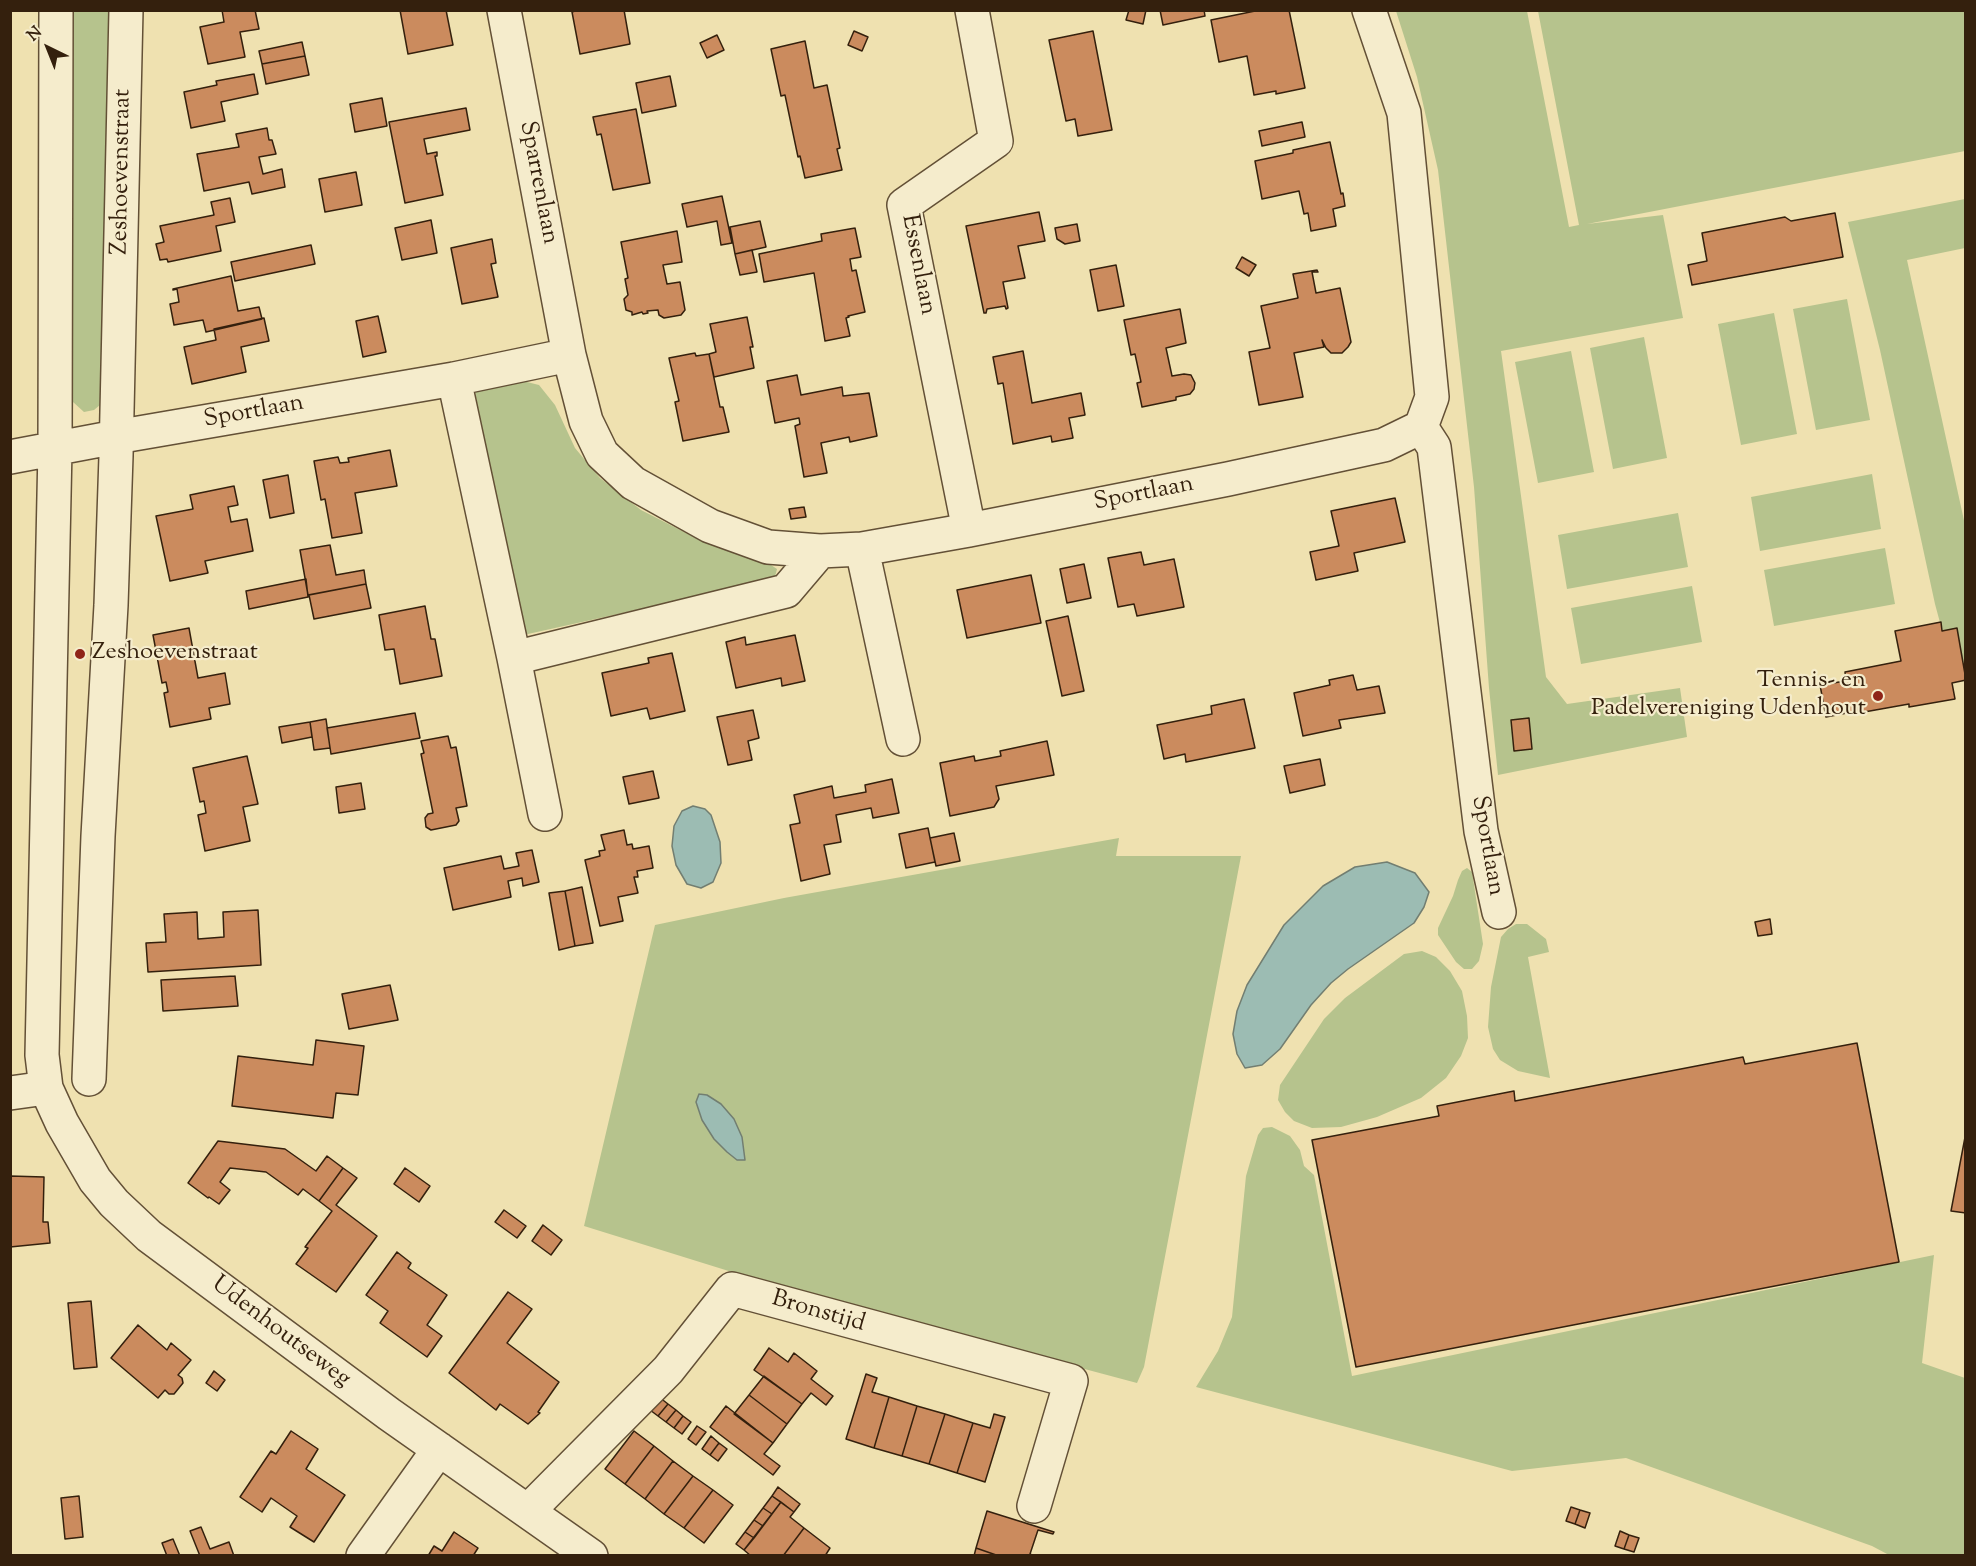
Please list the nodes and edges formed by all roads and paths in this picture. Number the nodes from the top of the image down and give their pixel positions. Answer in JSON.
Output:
{"nodes":[{"id":1,"x":56,"y":10,"type":"edge"},
{"id":2,"x":126,"y":10,"type":"edge"},
{"id":3,"x":504,"y":10,"type":"edge"},
{"id":4,"x":972,"y":10,"type":"edge"},
{"id":5,"x":1369,"y":10,"type":"edge"},
{"id":6,"x":569,"y":355,"type":"junction"},
{"id":7,"x":454,"y":379,"type":"junction"},
{"id":8,"x":1421,"y":427,"type":"junction"},
{"id":9,"x":116,"y":436,"type":"junction"},
{"id":10,"x":55,"y":449,"type":"junction"},
{"id":11,"x":10,"y":457,"type":"edge"},
{"id":12,"x":969,"y":530,"type":"junction"},
{"id":13,"x":862,"y":549,"type":"junction"},
{"id":14,"x":819,"y":551,"type":"junction"},
{"id":15,"x":514,"y":658,"type":"junction"},
{"id":16,"x":903,"y":739,"type":"dead end"},
{"id":17,"x":545,"y":814,"type":"dead end"},
{"id":18,"x":98,"y":836,"type":"junction"},
{"id":19,"x":47,"y":837,"type":"junction"},
{"id":20,"x":1499,"y":912,"type":"dead end"},
{"id":21,"x":89,"y":1079,"type":"dead end"},
{"id":22,"x":46,"y":1088,"type":"junction"},
{"id":23,"x":10,"y":1093,"type":"edge"},
{"id":24,"x":439,"y":1449,"type":"junction"},
{"id":25,"x":1034,"y":1506,"type":"dead end"},
{"id":26,"x":528,"y":1511,"type":"junction"},
{"id":27,"x":363,"y":1556,"type":"edge"},
{"id":28,"x":591,"y":1556,"type":"edge"}],
"edges":[{"from":1,"to":10,"type":"street"},
{"from":2,"to":9,"type":"street","name":"Zeshoevenstraat"},
{"from":3,"to":6,"type":"street","name":"Sparrenlaan"},
{"from":4,"to":12,"type":"street","name":"Essenlaan"},
{"from":5,"to":8,"type":"street"},
{"from":6,"to":7,"type":"street","name":"Sportlaan"},
{"from":6,"to":14,"type":"street","name":"Sportlaan"},
{"from":7,"to":9,"type":"street","name":"Sportlaan"},
{"from":7,"to":15,"type":"street"},
{"from":8,"to":12,"type":"street","name":"Sportlaan"},
{"from":8,"to":20,"type":"street","name":"Sportlaan"},
{"from":9,"to":10,"type":"street","name":"Sportlaan"},
{"from":9,"to":18,"type":"street","name":"Zeshoevenstraat"},
{"from":10,"to":11,"type":"street","name":"Sportlaan"},
{"from":10,"to":19,"type":"street"},
{"from":12,"to":13,"type":"street","name":"Sportlaan"},
{"from":13,"to":14,"type":"street","name":"Sportlaan"},
{"from":13,"to":16,"type":"street"},
{"from":14,"to":15,"type":"street"},
{"from":15,"to":17,"type":"street"},
{"from":18,"to":19,"type":"street"},
{"from":18,"to":21,"type":"street","name":"Zeshoevenstraat"},
{"from":19,"to":22,"type":"street"},
{"from":22,"to":23,"type":"street"},
{"from":22,"to":24,"type":"street","name":"Udenhoutseweg"},
{"from":24,"to":26,"type":"street","name":"Udenhoutseweg"},
{"from":24,"to":27,"type":"street"},
{"from":25,"to":26,"type":"street","name":"Bronstijd"},
{"from":26,"to":28,"type":"street","name":"Udenhoutseweg"}]}
